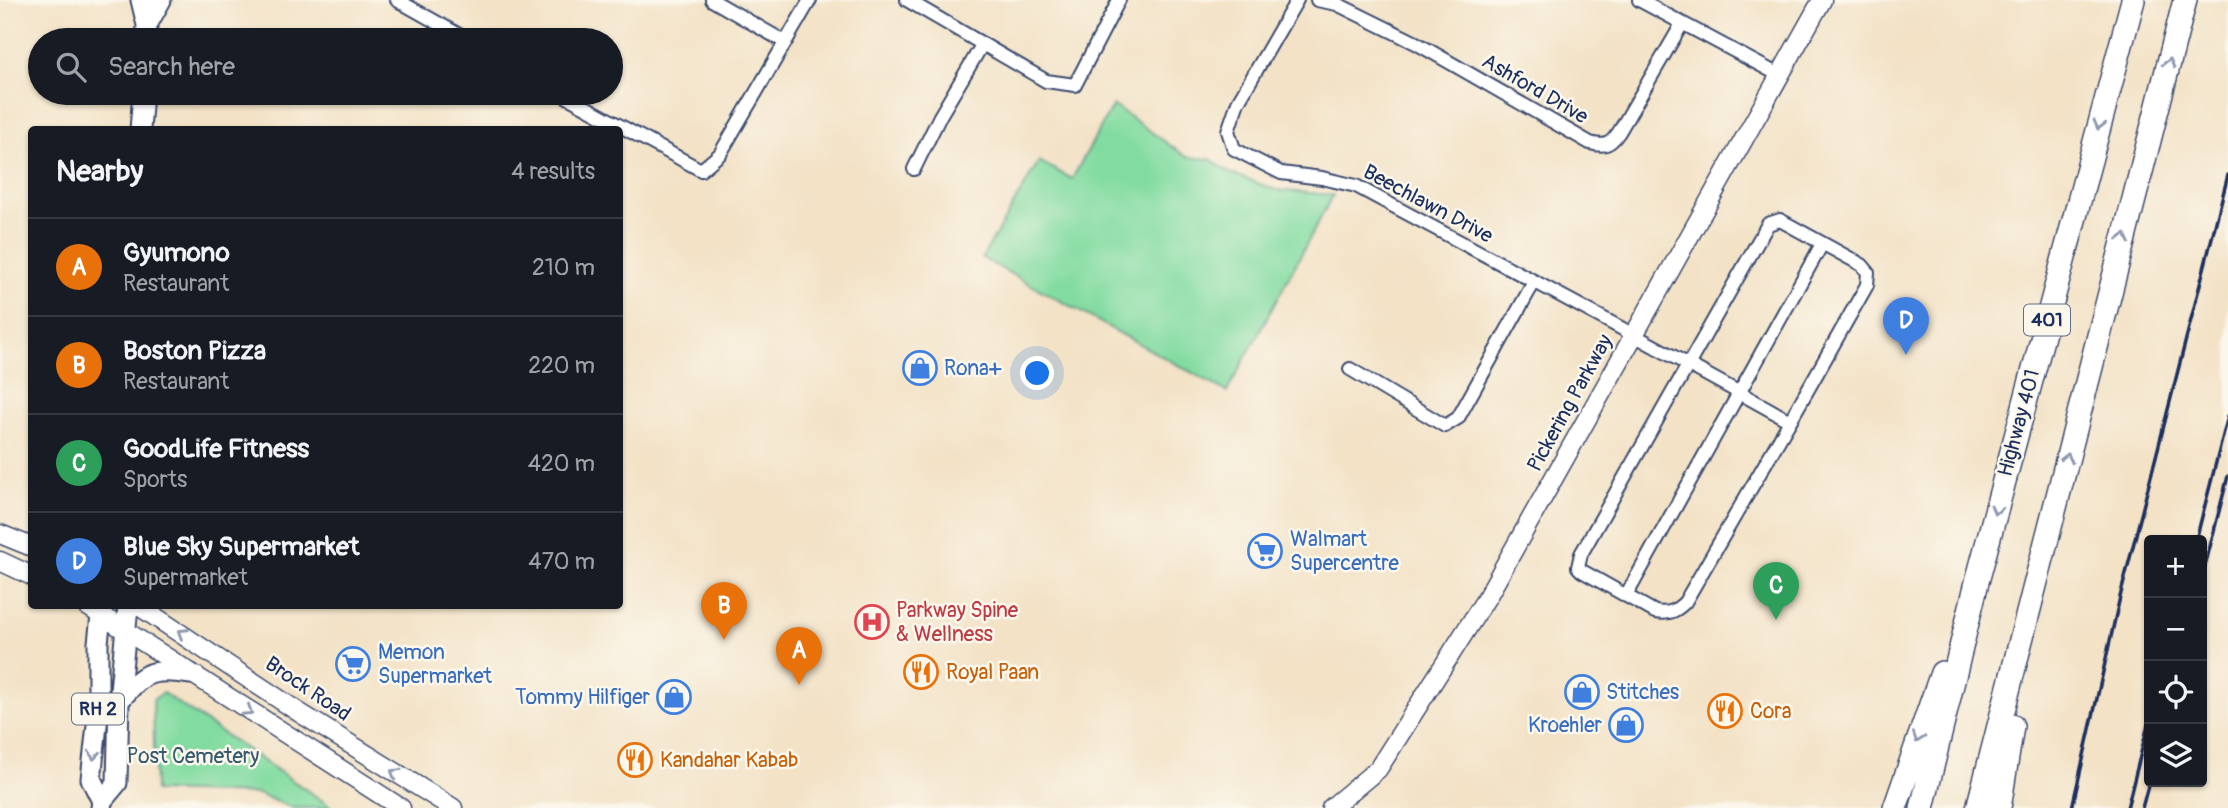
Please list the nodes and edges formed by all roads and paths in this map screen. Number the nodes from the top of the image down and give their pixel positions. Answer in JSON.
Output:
{"nodes":[{"id":1,"x":141,"y":0,"type":"edge"},
{"id":2,"x":161,"y":0,"type":"edge"},
{"id":3,"x":397,"y":0,"type":"edge"},
{"id":4,"x":712,"y":0,"type":"edge"},
{"id":5,"x":810,"y":0,"type":"edge"},
{"id":6,"x":907,"y":0,"type":"edge"},
{"id":7,"x":1119,"y":0,"type":"edge"},
{"id":8,"x":1297,"y":0,"type":"edge"},
{"id":9,"x":1317,"y":0,"type":"edge"},
{"id":10,"x":1639,"y":0,"type":"edge"},
{"id":11,"x":1822,"y":0,"type":"edge"},
{"id":12,"x":2133,"y":0,"type":"edge"},
{"id":13,"x":2185,"y":0,"type":"edge"},
{"id":14,"x":1682,"y":24,"type":"junction"},
{"id":15,"x":146,"y":28,"type":"edge"},
{"id":16,"x":149,"y":28,"type":"edge"},
{"id":17,"x":447,"y":28,"type":"edge"},
{"id":18,"x":785,"y":42,"type":"junction"},
{"id":19,"x":982,"y":45,"type":"junction"},
{"id":20,"x":1779,"y":75,"type":"junction"},
{"id":21,"x":142,"y":105,"type":"edge"},
{"id":22,"x":582,"y":105,"type":"edge"},
{"id":23,"x":140,"y":126,"type":"edge"},
{"id":24,"x":620,"y":126,"type":"edge"},
{"id":25,"x":623,"y":127,"type":"edge"},
{"id":26,"x":914,"y":169,"type":"dead end"},
{"id":27,"x":1822,"y":244,"type":"junction"},
{"id":28,"x":1534,"y":282,"type":"junction"},
{"id":29,"x":1634,"y":333,"type":"junction"},
{"id":30,"x":1690,"y":365,"type":"junction"},
{"id":31,"x":1350,"y":369,"type":"dead end"},
{"id":32,"x":1739,"y":393,"type":"junction"},
{"id":33,"x":1790,"y":421,"type":"junction"},
{"id":34,"x":0,"y":534,"type":"edge"},
{"id":35,"x":28,"y":545,"type":"edge"},
{"id":36,"x":0,"y":561,"type":"edge"},
{"id":37,"x":28,"y":574,"type":"edge"},
{"id":38,"x":1977,"y":582,"type":"junction"},
{"id":39,"x":1626,"y":596,"type":"junction"},
{"id":40,"x":97,"y":609,"type":"edge"},
{"id":41,"x":98,"y":609,"type":"edge"},
{"id":42,"x":128,"y":609,"type":"edge"},
{"id":43,"x":144,"y":609,"type":"edge"},
{"id":44,"x":2026,"y":619,"type":"junction"},
{"id":45,"x":125,"y":630,"type":"junction"},
{"id":46,"x":191,"y":674,"type":"junction"},
{"id":47,"x":119,"y":701,"type":"junction"},
{"id":48,"x":102,"y":805,"type":"edge"},
{"id":49,"x":401,"y":808,"type":"edge"},
{"id":50,"x":453,"y":808,"type":"edge"},
{"id":51,"x":1331,"y":808,"type":"edge"},
{"id":52,"x":1895,"y":808,"type":"edge"},
{"id":53,"x":1922,"y":808,"type":"edge"},
{"id":54,"x":1978,"y":808,"type":"edge"},
{"id":55,"x":1999,"y":808,"type":"edge"}],
"edges":[{"from":1,"to":15,"type":"main road"},
{"from":2,"to":16,"type":"main road"},
{"from":3,"to":17,"type":"street"},
{"from":4,"to":18,"type":"street"},
{"from":5,"to":18,"type":"street"},
{"from":6,"to":19,"type":"street"},
{"from":7,"to":19,"type":"street"},
{"from":8,"to":28,"type":"street","name":"Beechlawn Drive"},
{"from":9,"to":14,"type":"street","name":"Ashford Drive"},
{"from":10,"to":14,"type":"street"},
{"from":11,"to":20,"type":"street","name":"Pickering Parkway"},
{"from":12,"to":38,"type":"highway","name":"Highway 401","number":"401","one_way":true},
{"from":44,"to":13,"type":"highway","number":"401","one_way":true},
{"from":14,"to":20,"type":"street"},
{"from":18,"to":25,"type":"street"},
{"from":19,"to":26,"type":"street"},
{"from":20,"to":29,"type":"street","name":"Pickering Parkway"},
{"from":21,"to":23,"type":"main road"},
{"from":22,"to":24,"type":"street"},
{"from":27,"to":30,"type":"street"},
{"from":27,"to":32,"type":"street"},
{"from":27,"to":33,"type":"street"},
{"from":28,"to":29,"type":"street","name":"Beechlawn Drive"},
{"from":28,"to":31,"type":"street"},
{"from":29,"to":30,"type":"street","name":"Beechlawn Drive"},
{"from":29,"to":51,"type":"street","name":"Pickering Parkway"},
{"from":30,"to":32,"type":"street","name":"Beechlawn Drive"},
{"from":30,"to":39,"type":"street"},
{"from":32,"to":33,"type":"street","name":"Beechlawn Drive"},
{"from":32,"to":39,"type":"street"},
{"from":33,"to":39,"type":"street"},
{"from":34,"to":35,"type":"street"},
{"from":36,"to":37,"type":"street"},
{"from":38,"to":52,"type":"highway","one_way":true},
{"from":38,"to":53,"type":"highway","name":"Highway 401","number":"401"},
{"from":40,"to":48,"type":"main road","number":"RH 2","one_way":true},
{"from":41,"to":45,"type":"street"},
{"from":42,"to":45,"type":"main road","number":"RH 2"},
{"from":50,"to":43,"type":"street","name":"Brock Road","one_way":true},
{"from":44,"to":54,"type":"highway","number":"401"},
{"from":44,"to":55,"type":"highway"},
{"from":45,"to":46,"type":"street"},
{"from":45,"to":47,"type":"main road","number":"RH 2"},
{"from":46,"to":47,"type":"main road"},
{"from":46,"to":49,"type":"street","one_way":true},
{"from":47,"to":48,"type":"main road","number":"RH 2"}]}
